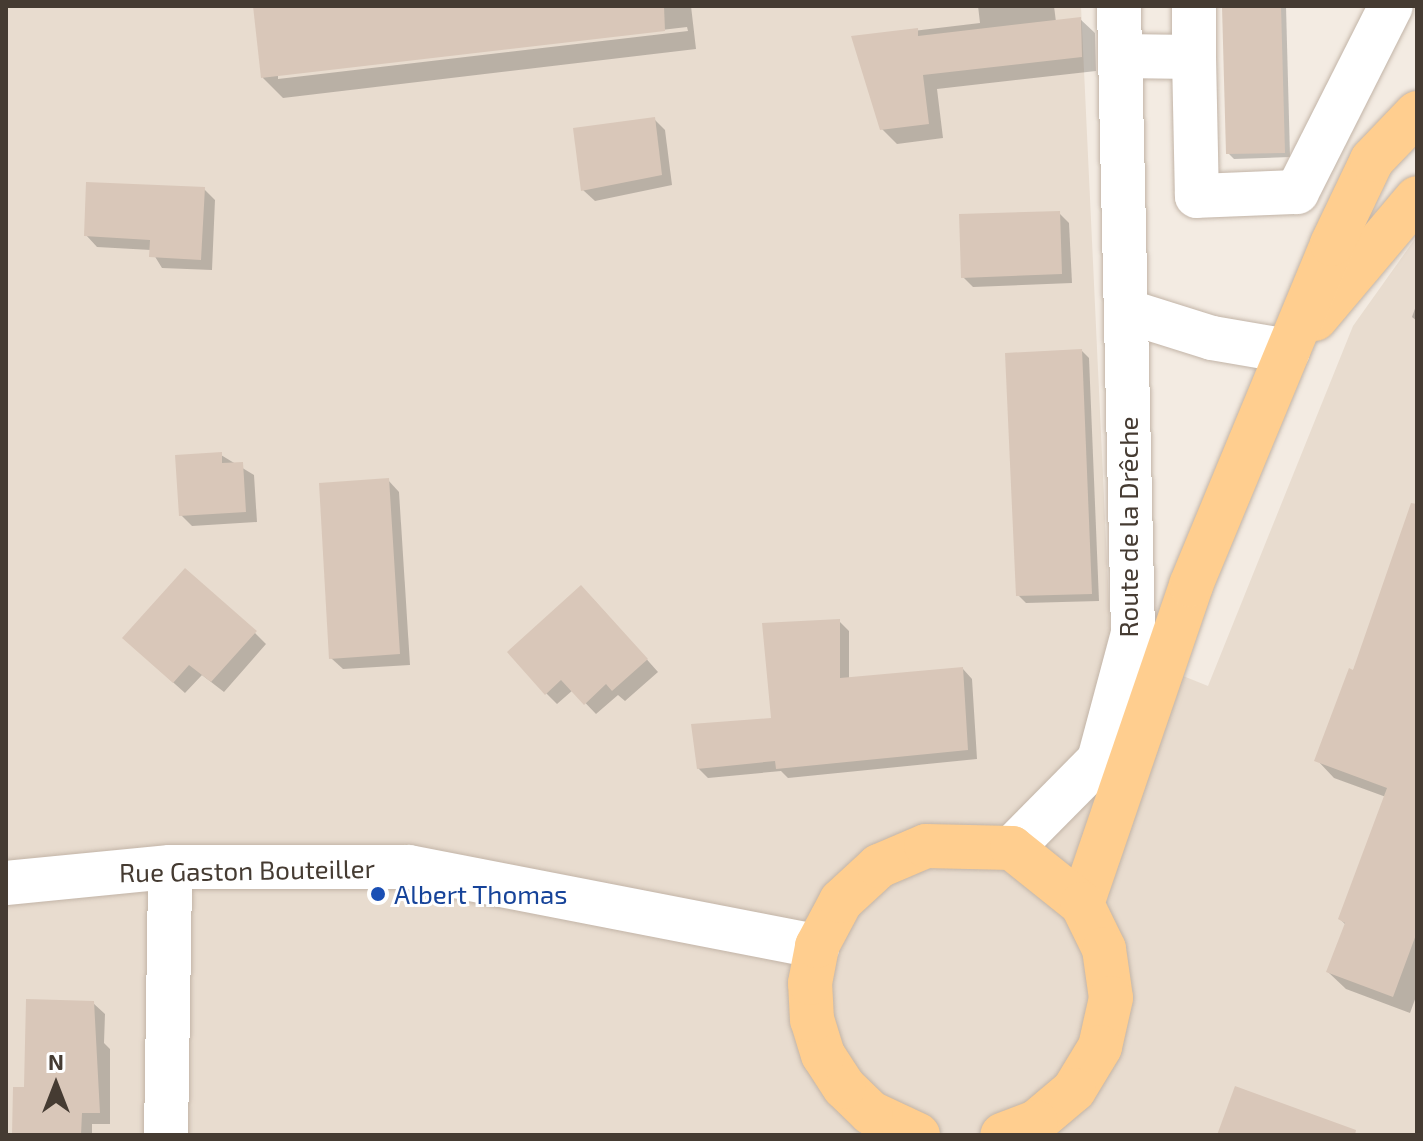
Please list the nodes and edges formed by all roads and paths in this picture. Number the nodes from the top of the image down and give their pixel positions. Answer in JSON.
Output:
{"nodes":[{"id":1,"x":1119,"y":6,"type":"edge"},
{"id":2,"x":1194,"y":6,"type":"edge"},
{"id":3,"x":1391,"y":6,"type":"edge"},
{"id":4,"x":1120,"y":56,"type":"junction"},
{"id":5,"x":1194,"y":57,"type":"junction"},
{"id":6,"x":1417,"y":113,"type":"edge"},
{"id":7,"x":1417,"y":198,"type":"edge"},
{"id":8,"x":1126,"y":311,"type":"junction"},
{"id":9,"x":1288,"y":351,"type":"junction"},
{"id":10,"x":1012,"y":848,"type":"junction"},
{"id":11,"x":170,"y":867,"type":"junction"},
{"id":12,"x":6,"y":883,"type":"edge"},
{"id":13,"x":1082,"y":904,"type":"junction"},
{"id":14,"x":817,"y":946,"type":"junction"},
{"id":15,"x":166,"y":1135,"type":"edge"},
{"id":16,"x":918,"y":1135,"type":"edge"},
{"id":17,"x":1002,"y":1135,"type":"edge"}],
"edges":[{"from":1,"to":4,"type":"street","name":"Route de la Drêche"},
{"from":2,"to":5,"type":"street"},
{"from":3,"to":5,"type":"street"},
{"from":4,"to":5,"type":"street"},
{"from":4,"to":8,"type":"street","name":"Route de la Drêche"},
{"from":6,"to":9,"type":"main road"},
{"from":7,"to":9,"type":"main road"},
{"from":8,"to":9,"type":"street"},
{"from":8,"to":10,"type":"street","name":"Route de la Drêche"},
{"from":9,"to":13,"type":"main road"},
{"from":10,"to":13,"type":"main road"},
{"from":10,"to":14,"type":"main road"},
{"from":11,"to":12,"type":"street","name":"Rue Gaston Bouteiller"},
{"from":11,"to":14,"type":"street","name":"Rue Gaston Bouteiller"},
{"from":11,"to":15,"type":"street"},
{"from":13,"to":17,"type":"main road"},
{"from":14,"to":16,"type":"main road"}]}
